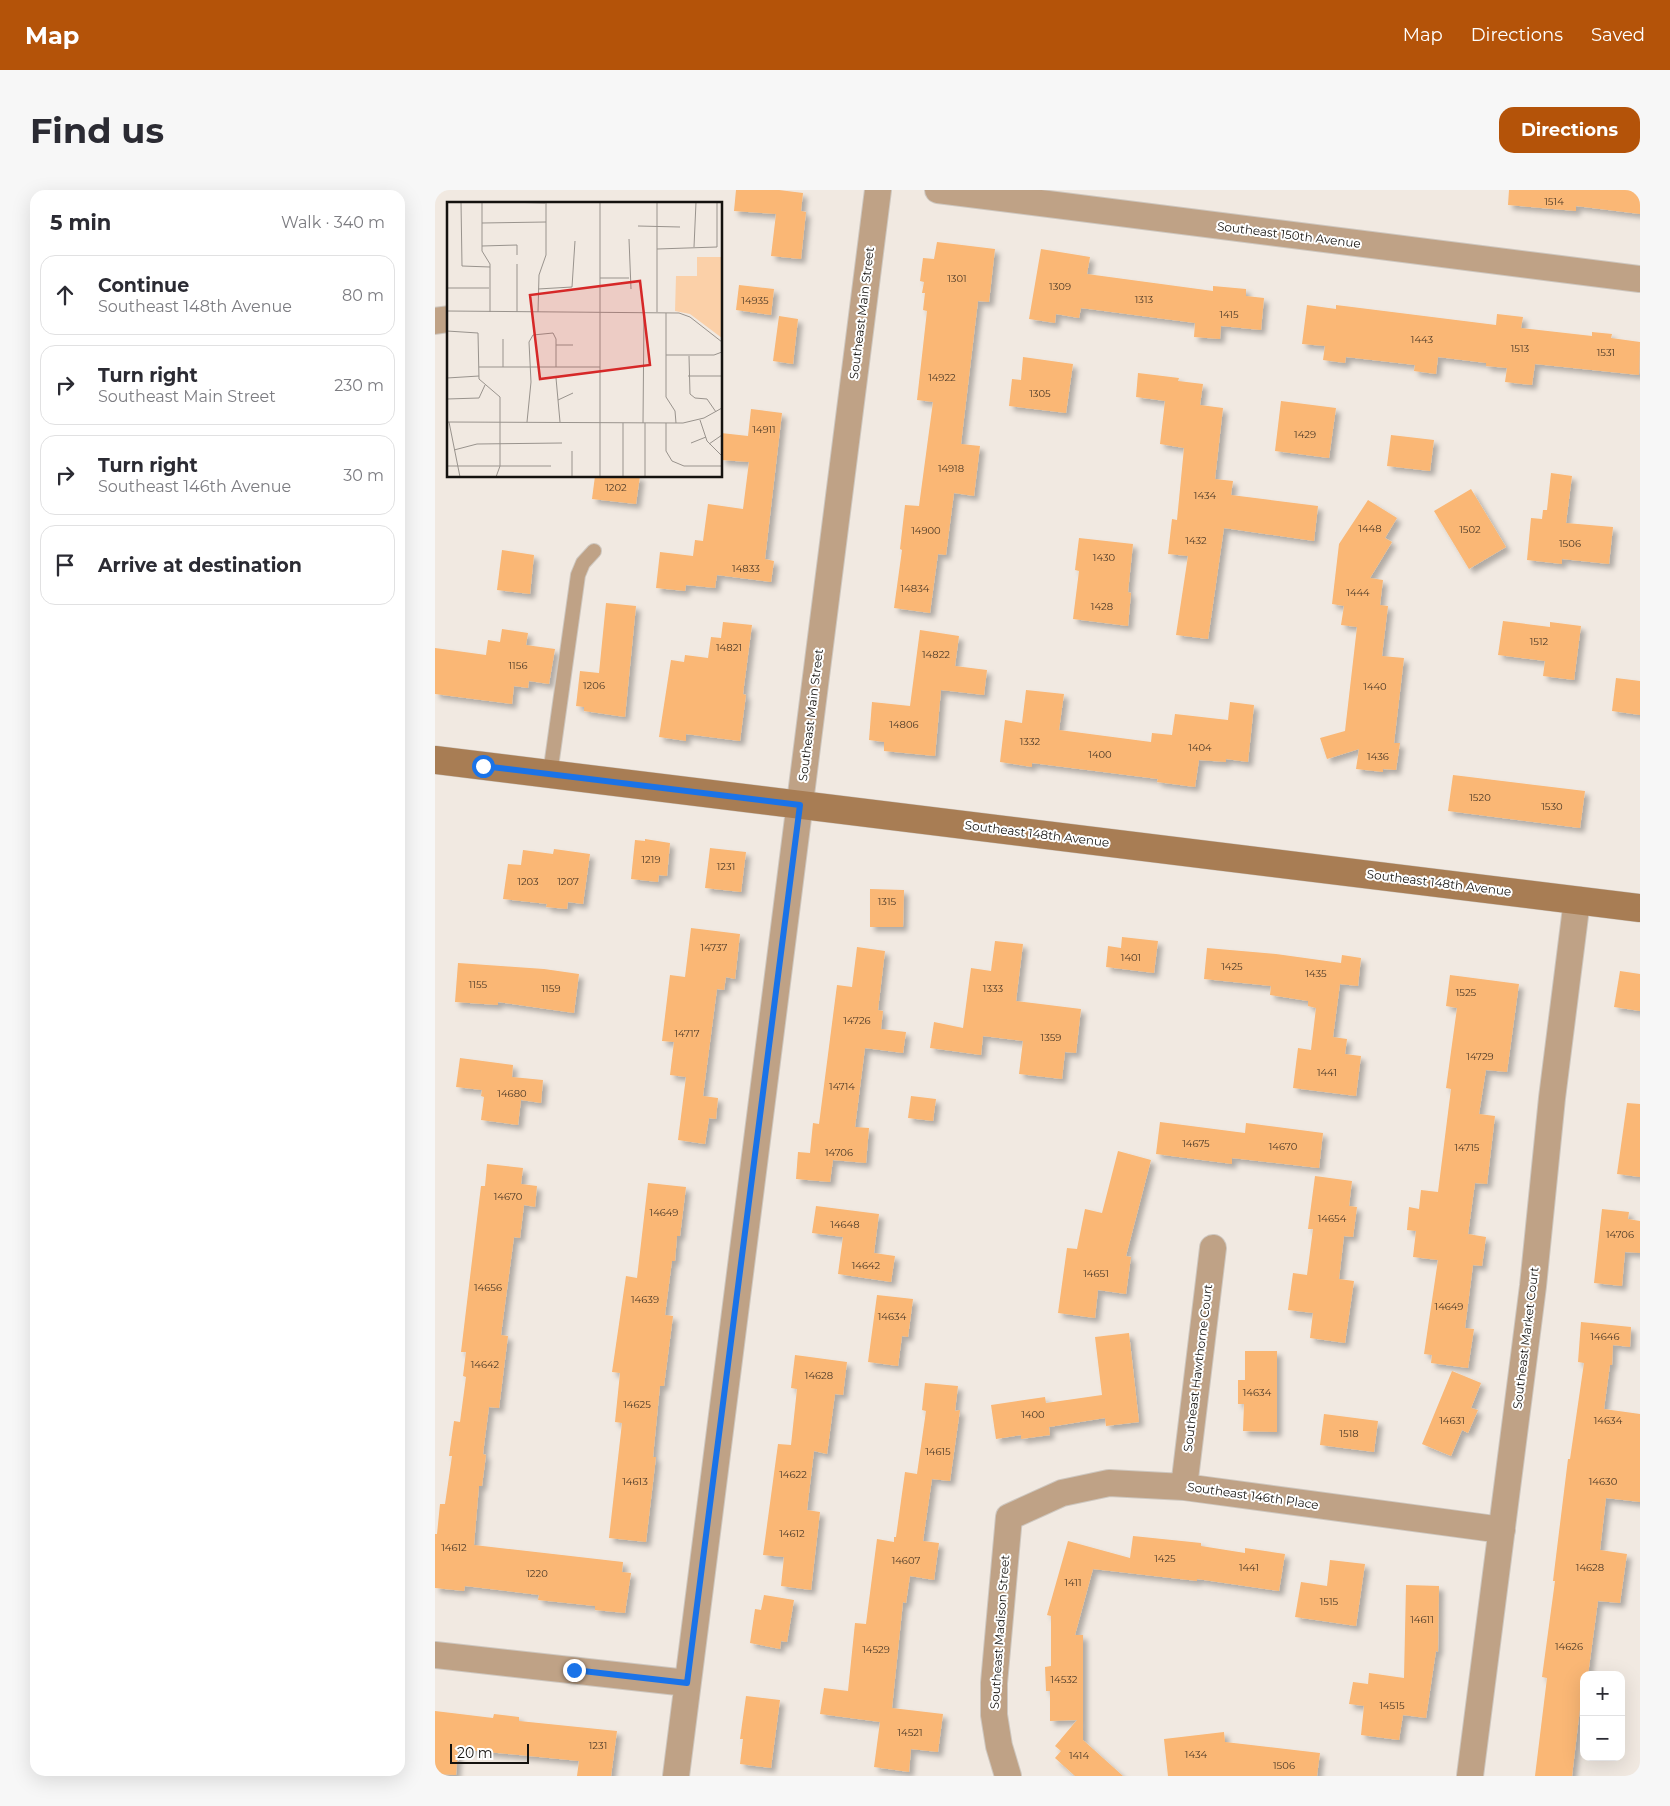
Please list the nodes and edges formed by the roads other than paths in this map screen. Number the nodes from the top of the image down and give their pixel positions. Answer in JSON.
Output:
{"nodes":[{"id":1,"x":878,"y":190,"type":"edge"},
{"id":2,"x":939,"y":190,"type":"edge"},
{"id":3,"x":1640,"y":279,"type":"edge"},
{"id":4,"x":594,"y":551,"type":"dead end"},
{"id":5,"x":435,"y":760,"type":"edge"},
{"id":6,"x":550,"y":774,"type":"junction"},
{"id":7,"x":800,"y":805,"type":"junction"},
{"id":8,"x":1577,"y":900,"type":"junction"},
{"id":9,"x":1640,"y":908,"type":"edge"},
{"id":10,"x":1213,"y":1248,"type":"dead end"},
{"id":11,"x":1184,"y":1487,"type":"junction"},
{"id":12,"x":1009,"y":1517,"type":"joint"},
{"id":13,"x":1502,"y":1530,"type":"junction"},
{"id":14,"x":435,"y":1655,"type":"edge"},
{"id":15,"x":687,"y":1683,"type":"junction"},
{"id":16,"x":676,"y":1776,"type":"edge"},
{"id":17,"x":1008,"y":1776,"type":"edge"},
{"id":18,"x":1470,"y":1776,"type":"edge"}],
"edges":[{"from":1,"to":7,"type":"street","name":"Southeast Main Street"},
{"from":2,"to":3,"type":"street","name":"Southeast 150th Avenue"},
{"from":4,"to":6,"type":"lane"},
{"from":5,"to":6,"type":"main road","name":"Southeast 148th Avenue"},
{"from":6,"to":7,"type":"main road","name":"Southeast 148th Avenue"},
{"from":7,"to":8,"type":"main road","name":"Southeast 148th Avenue"},
{"from":7,"to":15,"type":"street","name":"Southeast Main Street"},
{"from":8,"to":9,"type":"main road","name":"Southeast 148th Avenue"},
{"from":8,"to":13,"type":"street","name":"Southeast Market Court"},
{"from":10,"to":11,"type":"street","name":"Southeast Hawthorne Court"},
{"from":11,"to":12,"type":"street","name":"Southeast 146th Place"},
{"from":11,"to":13,"type":"street","name":"Southeast 146th Place"},
{"from":12,"to":17,"type":"street","name":"Southeast Madison Street"},
{"from":13,"to":18,"type":"street","name":"Southeast Market Court"},
{"from":14,"to":15,"type":"street"},
{"from":15,"to":16,"type":"street","name":"Southeast Main Street"}]}
